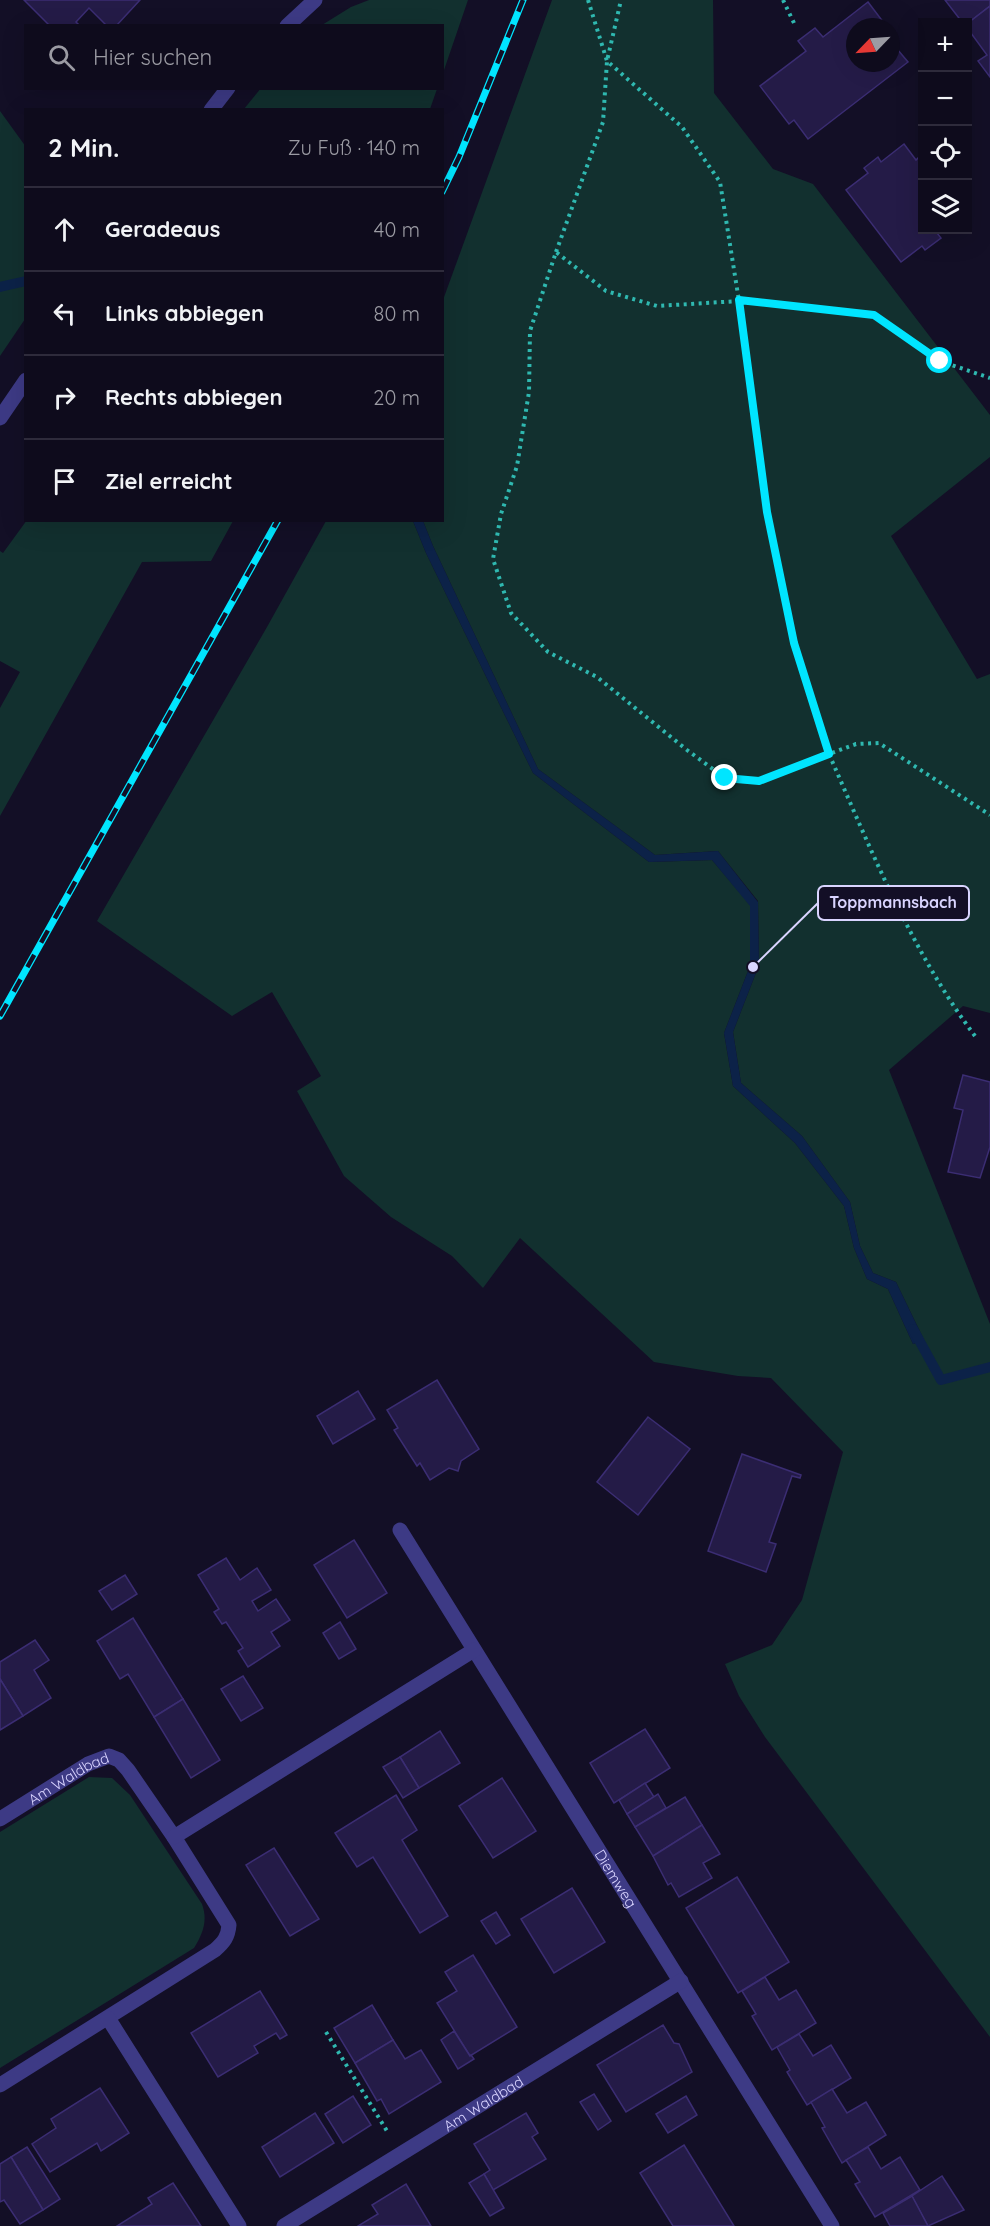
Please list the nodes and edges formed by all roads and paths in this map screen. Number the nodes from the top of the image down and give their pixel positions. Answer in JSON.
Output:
{"nodes":[{"id":1,"x":315,"y":0,"type":"edge"},
{"id":2,"x":588,"y":0,"type":"edge"},
{"id":3,"x":621,"y":0,"type":"edge"},
{"id":4,"x":783,"y":0,"type":"edge"},
{"id":5,"x":794,"y":23,"type":"dead end"},
{"id":6,"x":289,"y":24,"type":"edge"},
{"id":7,"x":607,"y":61,"type":"junction"},
{"id":8,"x":226,"y":90,"type":"edge"},
{"id":9,"x":213,"y":108,"type":"edge"},
{"id":10,"x":556,"y":252,"type":"junction"},
{"id":11,"x":739,"y":300,"type":"junction"},
{"id":12,"x":990,"y":378,"type":"edge"},
{"id":13,"x":24,"y":383,"type":"edge"},
{"id":14,"x":0,"y":418,"type":"edge"},
{"id":15,"x":829,"y":754,"type":"junction"},
{"id":16,"x":990,"y":815,"type":"edge"},
{"id":17,"x":975,"y":1036,"type":"dead end"},
{"id":18,"x":400,"y":1530,"type":"dead end"},
{"id":19,"x":474,"y":1650,"type":"junction"},
{"id":20,"x":0,"y":1819,"type":"edge"},
{"id":21,"x":174,"y":1838,"type":"junction"},
{"id":22,"x":681,"y":1981,"type":"junction"},
{"id":23,"x":108,"y":2018,"type":"junction"},
{"id":24,"x":326,"y":2032,"type":"dead end"},
{"id":25,"x":0,"y":2085,"type":"edge"},
{"id":26,"x":404,"y":2151,"type":"junction"},
{"id":27,"x":239,"y":2226,"type":"edge"},
{"id":28,"x":284,"y":2226,"type":"edge"},
{"id":29,"x":832,"y":2226,"type":"edge"}],
"edges":[{"from":1,"to":6,"type":"street"},
{"from":2,"to":7,"type":"path"},
{"from":3,"to":7,"type":"path"},
{"from":4,"to":5,"type":"path"},
{"from":7,"to":10,"type":"path"},
{"from":7,"to":11,"type":"path"},
{"from":8,"to":9,"type":"street"},
{"from":10,"to":11,"type":"path"},
{"from":10,"to":15,"type":"path"},
{"from":11,"to":12,"type":"path"},
{"from":11,"to":15,"type":"path"},
{"from":13,"to":14,"type":"street"},
{"from":15,"to":16,"type":"path"},
{"from":15,"to":17,"type":"path"},
{"from":18,"to":19,"type":"street","name":"Diemweg"},
{"from":19,"to":21,"type":"street"},
{"from":19,"to":22,"type":"street","name":"Diemweg"},
{"from":20,"to":21,"type":"street","name":"Am Waldbad"},
{"from":21,"to":23,"type":"street","name":"Am Waldbad"},
{"from":22,"to":26,"type":"street","name":"Am Waldbad"},
{"from":22,"to":29,"type":"street","name":"Diemweg"},
{"from":23,"to":25,"type":"street","name":"Am Waldbad"},
{"from":23,"to":27,"type":"street"},
{"from":24,"to":26,"type":"path"},
{"from":26,"to":28,"type":"street","name":"Am Waldbad"}]}
